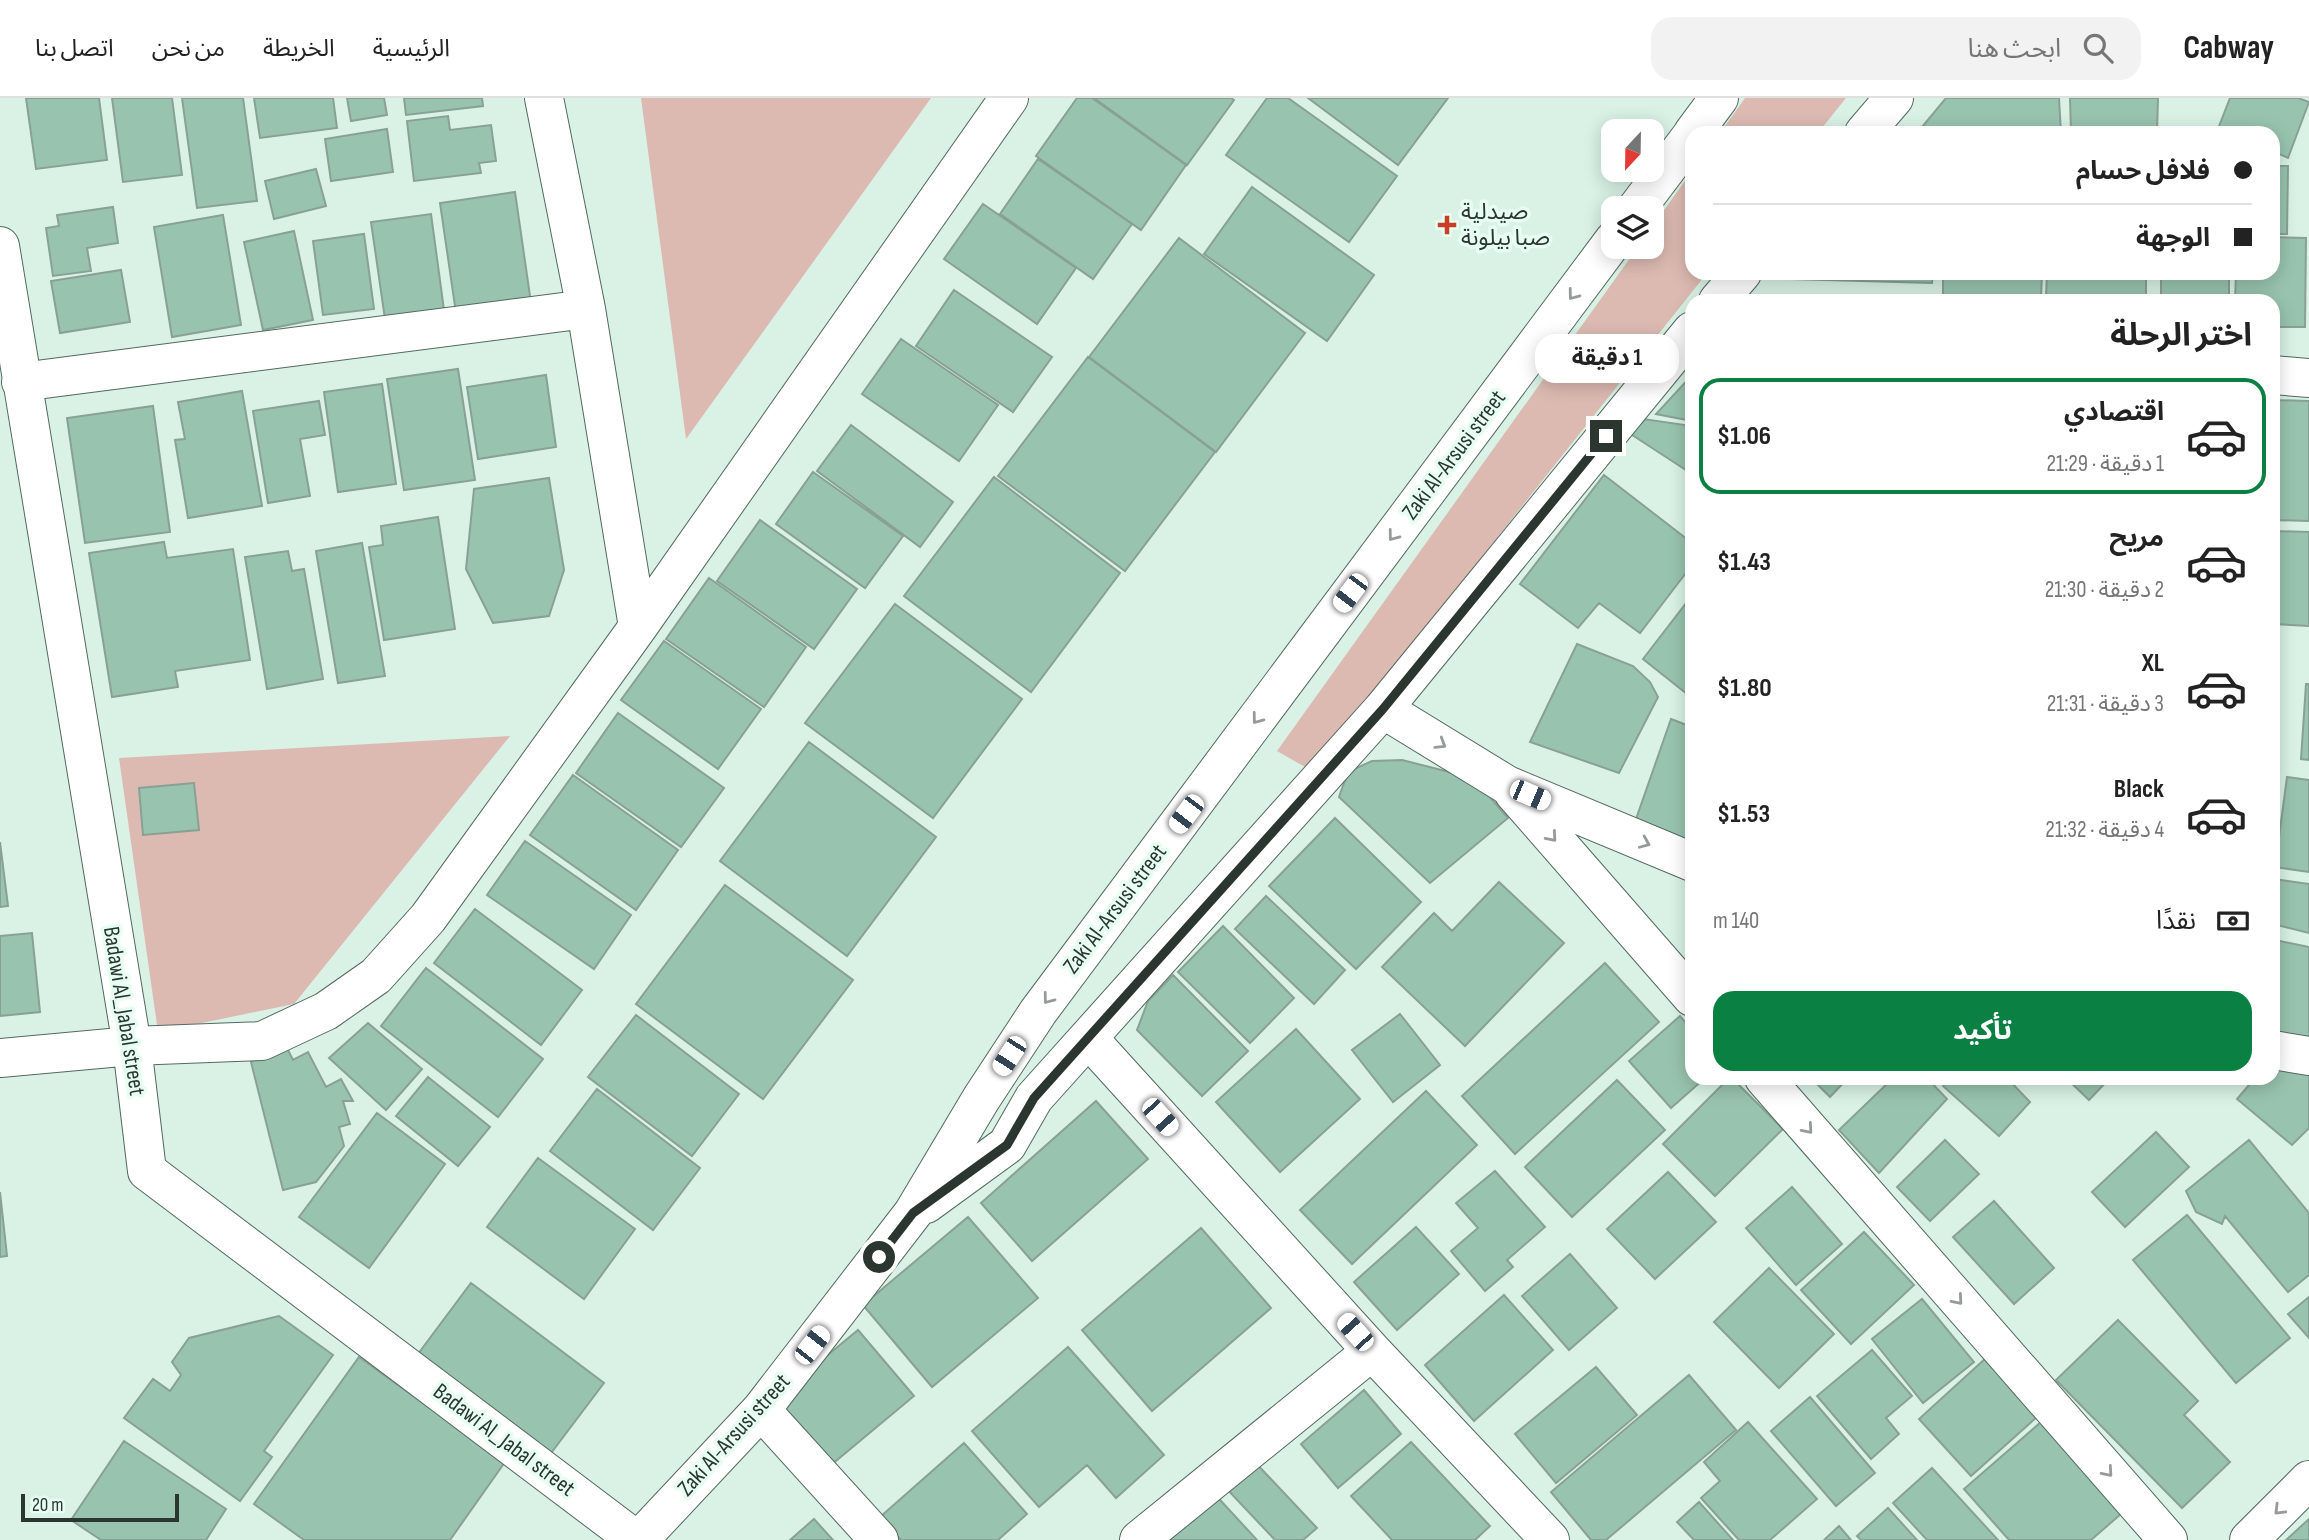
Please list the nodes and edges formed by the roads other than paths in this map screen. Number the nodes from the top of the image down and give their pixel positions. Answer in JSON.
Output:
{"nodes":[{"id":1,"x":544,"y":98,"type":"edge"},
{"id":2,"x":1009,"y":98,"type":"edge"},
{"id":3,"x":1720,"y":98,"type":"edge"},
{"id":4,"x":1894,"y":98,"type":"edge"},
{"id":5,"x":1699,"y":126,"type":"edge"},
{"id":6,"x":1870,"y":126,"type":"edge"},
{"id":7,"x":1685,"y":145,"type":"edge"},
{"id":8,"x":1646,"y":196,"type":"edge"},
{"id":9,"x":0,"y":246,"type":"edge"},
{"id":10,"x":1601,"y":257,"type":"edge"},
{"id":11,"x":1736,"y":280,"type":"edge"},
{"id":12,"x":1724,"y":294,"type":"edge"},
{"id":13,"x":586,"y":309,"type":"junction"},
{"id":14,"x":1685,"y":340,"type":"edge"},
{"id":15,"x":2280,"y":376,"type":"edge"},
{"id":16,"x":2309,"y":378,"type":"edge"},
{"id":17,"x":21,"y":382,"type":"junction"},
{"id":18,"x":638,"y":627,"type":"junction"},
{"id":19,"x":1383,"y":709,"type":"junction"},
{"id":20,"x":1507,"y":785,"type":"junction"},
{"id":21,"x":1685,"y":859,"type":"edge"},
{"id":22,"x":1685,"y":989,"type":"edge"},
{"id":23,"x":1089,"y":1039,"type":"junction"},
{"id":24,"x":132,"y":1046,"type":"junction"},
{"id":25,"x":2280,"y":1052,"type":"edge"},
{"id":26,"x":2309,"y":1056,"type":"edge"},
{"id":27,"x":0,"y":1058,"type":"edge"},
{"id":28,"x":1769,"y":1085,"type":"edge"},
{"id":29,"x":913,"y":1213,"type":"junction"},
{"id":30,"x":1372,"y":1351,"type":"junction"},
{"id":31,"x":761,"y":1410,"type":"junction"},
{"id":32,"x":2309,"y":1480,"type":"edge"},
{"id":33,"x":637,"y":1540,"type":"edge"},
{"id":34,"x":879,"y":1540,"type":"edge"},
{"id":35,"x":1139,"y":1540,"type":"edge"},
{"id":36,"x":1550,"y":1540,"type":"edge"},
{"id":37,"x":2168,"y":1540,"type":"edge"},
{"id":38,"x":2249,"y":1540,"type":"edge"}],
"edges":[{"from":1,"to":13,"type":"street"},
{"from":2,"to":18,"type":"street"},
{"from":3,"to":5,"type":"street"},
{"from":4,"to":6,"type":"street"},
{"from":7,"to":8,"type":"street"},
{"from":9,"to":17,"type":"street","name":"Badawi Al_Jabal street"},
{"from":10,"to":29,"type":"street","name":"Zaki Al-Arsusi street","one_way":true},
{"from":11,"to":12,"type":"street"},
{"from":13,"to":17,"type":"street"},
{"from":13,"to":18,"type":"street"},
{"from":14,"to":19,"type":"street"},
{"from":15,"to":16,"type":"street"},
{"from":17,"to":24,"type":"street","name":"Badawi Al_Jabal street"},
{"from":18,"to":24,"type":"street"},
{"from":19,"to":20,"type":"street","one_way":true},
{"from":19,"to":23,"type":"street"},
{"from":20,"to":21,"type":"street","one_way":true},
{"from":20,"to":22,"type":"street","one_way":true},
{"from":23,"to":29,"type":"street"},
{"from":23,"to":30,"type":"street"},
{"from":24,"to":27,"type":"street"},
{"from":24,"to":33,"type":"street","name":"Badawi Al_Jabal street"},
{"from":25,"to":26,"type":"street"},
{"from":28,"to":37,"type":"street","one_way":true},
{"from":29,"to":31,"type":"street","name":"Zaki Al-Arsusi street"},
{"from":30,"to":35,"type":"street"},
{"from":30,"to":36,"type":"street"},
{"from":31,"to":33,"type":"street","name":"Zaki Al-Arsusi street"},
{"from":31,"to":34,"type":"street"},
{"from":32,"to":38,"type":"street","one_way":true}]}
